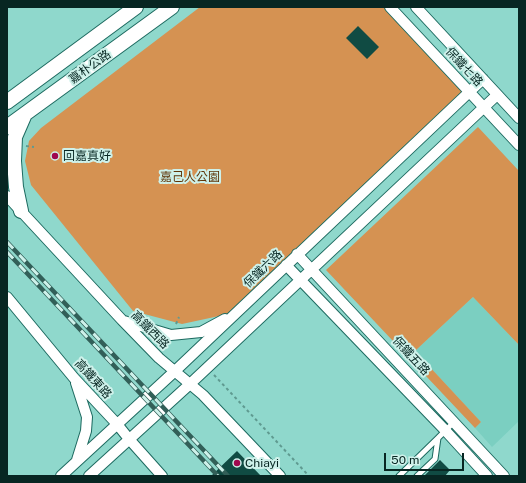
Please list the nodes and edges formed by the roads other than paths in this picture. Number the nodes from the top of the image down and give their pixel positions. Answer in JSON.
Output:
{"nodes":[{"id":1,"x":136,"y":7,"type":"edge"},
{"id":2,"x":172,"y":7,"type":"edge"},
{"id":3,"x":390,"y":7,"type":"edge"},
{"id":4,"x":416,"y":7,"type":"edge"},
{"id":5,"x":483,"y":79,"type":"junction"},
{"id":6,"x":469,"y":92,"type":"junction"},
{"id":7,"x":497,"y":95,"type":"junction"},
{"id":8,"x":7,"y":102,"type":"edge"},
{"id":9,"x":484,"y":107,"type":"junction"},
{"id":10,"x":25,"y":114,"type":"junction"},
{"id":11,"x":519,"y":118,"type":"edge"},
{"id":12,"x":7,"y":127,"type":"edge"},
{"id":13,"x":519,"y":144,"type":"edge"},
{"id":14,"x":7,"y":196,"type":"edge"},
{"id":15,"x":21,"y":211,"type":"junction"},
{"id":16,"x":298,"y":254,"type":"junction"},
{"id":17,"x":286,"y":265,"type":"junction"},
{"id":18,"x":312,"y":269,"type":"junction"},
{"id":19,"x":300,"y":279,"type":"junction"},
{"id":20,"x":7,"y":297,"type":"edge"},
{"id":21,"x":236,"y":313,"type":"junction"},
{"id":22,"x":122,"y":320,"type":"junction"},
{"id":23,"x":175,"y":371,"type":"junction"},
{"id":24,"x":74,"y":378,"type":"junction"},
{"id":25,"x":190,"y":384,"type":"junction"},
{"id":26,"x":454,"y":422,"type":"junction"},
{"id":27,"x":117,"y":424,"type":"junction"},
{"id":28,"x":442,"y":435,"type":"junction"},
{"id":29,"x":129,"y":439,"type":"junction"},
{"id":30,"x":76,"y":463,"type":"junction"},
{"id":31,"x":61,"y":476,"type":"edge"},
{"id":32,"x":89,"y":476,"type":"edge"},
{"id":33,"x":162,"y":476,"type":"edge"},
{"id":34,"x":280,"y":476,"type":"edge"},
{"id":35,"x":399,"y":476,"type":"edge"},
{"id":36,"x":417,"y":476,"type":"edge"},
{"id":37,"x":487,"y":476,"type":"edge"},
{"id":38,"x":504,"y":476,"type":"edge"}],
"edges":[{"from":1,"to":8,"type":"main road","name":"嘉朴公路"},
{"from":2,"to":10,"type":"main road","name":"嘉朴公路"},
{"from":3,"to":6,"type":"street","name":"保鐵七路"},
{"from":4,"to":5,"type":"street","name":"保鐵七路"},
{"from":5,"to":6,"type":"street","name":"保鐵六路"},
{"from":5,"to":7,"type":"street","name":"保鐵七路"},
{"from":6,"to":9,"type":"street","name":"保鐵七路"},
{"from":6,"to":16,"type":"street","name":"保鐵六路"},
{"from":7,"to":9,"type":"street"},
{"from":7,"to":11,"type":"street","name":"保鐵七路"},
{"from":9,"to":13,"type":"street","name":"保鐵七路"},
{"from":9,"to":18,"type":"street"},
{"from":10,"to":12,"type":"main road","name":"嘉朴公路"},
{"from":10,"to":15,"type":"main road"},
{"from":14,"to":15,"type":"street","name":"高鐵西路"},
{"from":15,"to":22,"type":"street","name":"高鐵西路"},
{"from":16,"to":17,"type":"street","name":"保鐵六路"},
{"from":16,"to":18,"type":"street","name":"保鐵五路"},
{"from":17,"to":19,"type":"street"},
{"from":17,"to":21,"type":"street","name":"保鐵六路"},
{"from":18,"to":19,"type":"street"},
{"from":18,"to":26,"type":"street","name":"保鐵五路"},
{"from":19,"to":25,"type":"street"},
{"from":19,"to":28,"type":"street"},
{"from":20,"to":24,"type":"street","name":"高鐵東路"},
{"from":21,"to":22,"type":"street"},
{"from":21,"to":23,"type":"street","name":"保鐵六路"},
{"from":22,"to":23,"type":"street","name":"高鐵西路"},
{"from":23,"to":25,"type":"street","name":"高鐵西路"},
{"from":23,"to":27,"type":"street","name":"保鐵六路"},
{"from":24,"to":27,"type":"street","name":"高鐵東路"},
{"from":24,"to":30,"type":"street"},
{"from":25,"to":29,"type":"street"},
{"from":25,"to":34,"type":"street","name":"高鐵西路"},
{"from":26,"to":28,"type":"lane"},
{"from":26,"to":38,"type":"street","name":"保鐵五路"},
{"from":27,"to":29,"type":"street","name":"高鐵東路"},
{"from":27,"to":30,"type":"street","name":"保鐵六路"},
{"from":28,"to":35,"type":"lane"},
{"from":28,"to":36,"type":"lane"},
{"from":28,"to":37,"type":"street"},
{"from":29,"to":32,"type":"street"},
{"from":29,"to":33,"type":"street","name":"高鐵東路"},
{"from":30,"to":31,"type":"street","name":"保鐵六路"}]}
